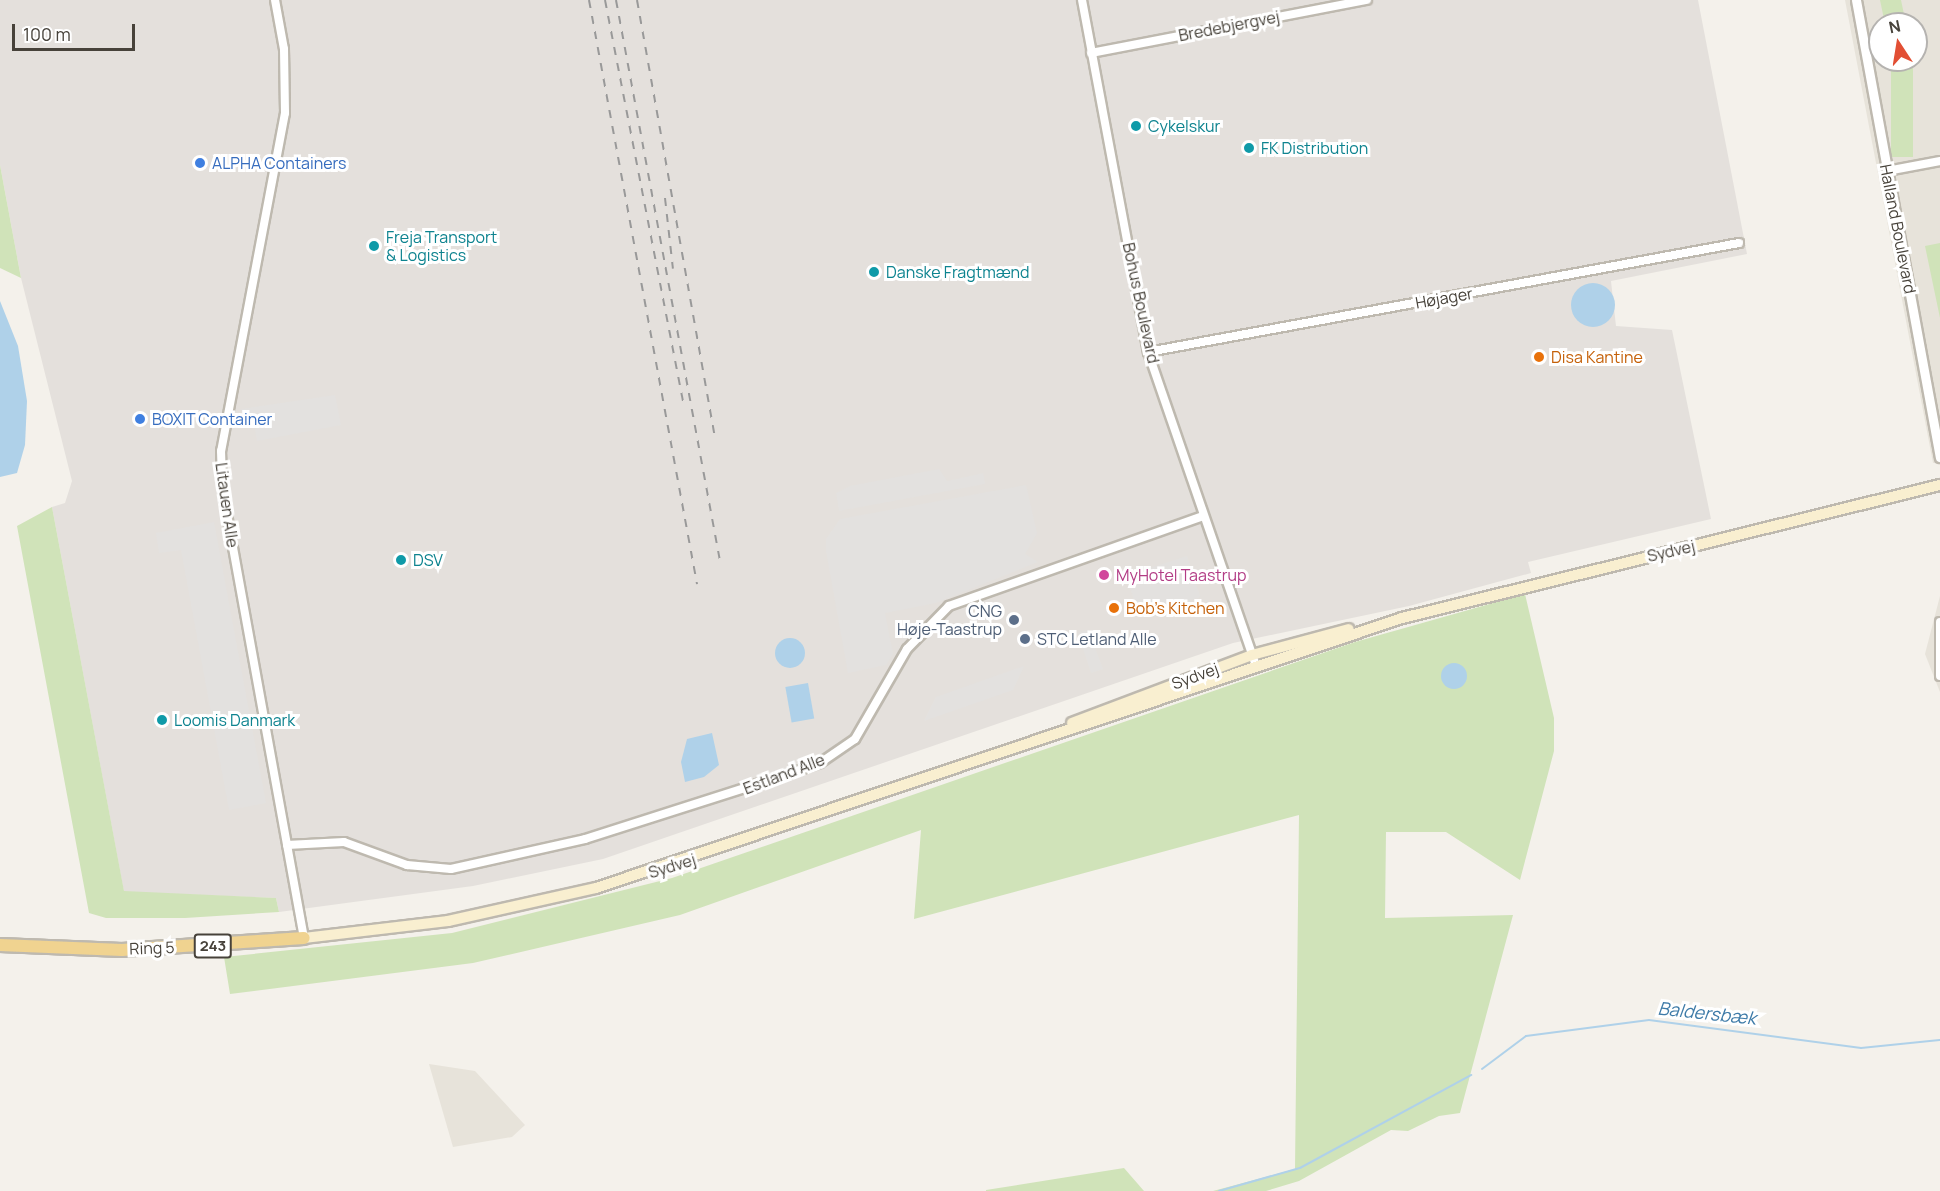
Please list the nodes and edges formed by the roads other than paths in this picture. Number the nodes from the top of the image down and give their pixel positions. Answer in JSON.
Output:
{"nodes":[{"id":1,"x":275,"y":0,"type":"edge"},
{"id":2,"x":1082,"y":0,"type":"edge"},
{"id":3,"x":1367,"y":0,"type":"edge"},
{"id":4,"x":1856,"y":0,"type":"edge"},
{"id":5,"x":1091,"y":52,"type":"junction"},
{"id":6,"x":1940,"y":161,"type":"edge"},
{"id":7,"x":1887,"y":171,"type":"junction"},
{"id":8,"x":1739,"y":243,"type":"dead end"},
{"id":9,"x":1149,"y":352,"type":"junction"},
{"id":10,"x":1940,"y":457,"type":"edge"},
{"id":11,"x":1940,"y":485,"type":"edge"},
{"id":12,"x":1203,"y":516,"type":"junction"},
{"id":13,"x":1940,"y":622,"type":"edge"},
{"id":14,"x":1254,"y":660,"type":"junction"},
{"id":15,"x":1940,"y":676,"type":"edge"},
{"id":16,"x":287,"y":845,"type":"junction"},
{"id":17,"x":304,"y":938,"type":"junction"},
{"id":18,"x":0,"y":945,"type":"edge"}],
"edges":[{"from":1,"to":16,"type":"street","name":"Litauen Alle"},
{"from":2,"to":5,"type":"street","name":"Bohus Boulevard"},
{"from":3,"to":5,"type":"street","name":"Bredebjergvej"},
{"from":4,"to":7,"type":"street","name":"Halland Boulevard"},
{"from":5,"to":9,"type":"street","name":"Bohus Boulevard"},
{"from":6,"to":7,"type":"street"},
{"from":7,"to":10,"type":"street","name":"Halland Boulevard"},
{"from":8,"to":9,"type":"street","name":"Højager"},
{"from":9,"to":12,"type":"street","name":"Bohus Boulevard"},
{"from":11,"to":14,"type":"main road","name":"Sydvej","number":"243"},
{"from":12,"to":14,"type":"street","name":"Bohus Boulevard"},
{"from":12,"to":16,"type":"street","name":"Estland Alle"},
{"from":13,"to":15,"type":"street"},
{"from":14,"to":17,"type":"main road","name":"Sydvej","number":"243"},
{"from":16,"to":17,"type":"street","name":"Litauen Alle"},
{"from":17,"to":18,"type":"highway","name":"Ring 5","number":"243"}]}
